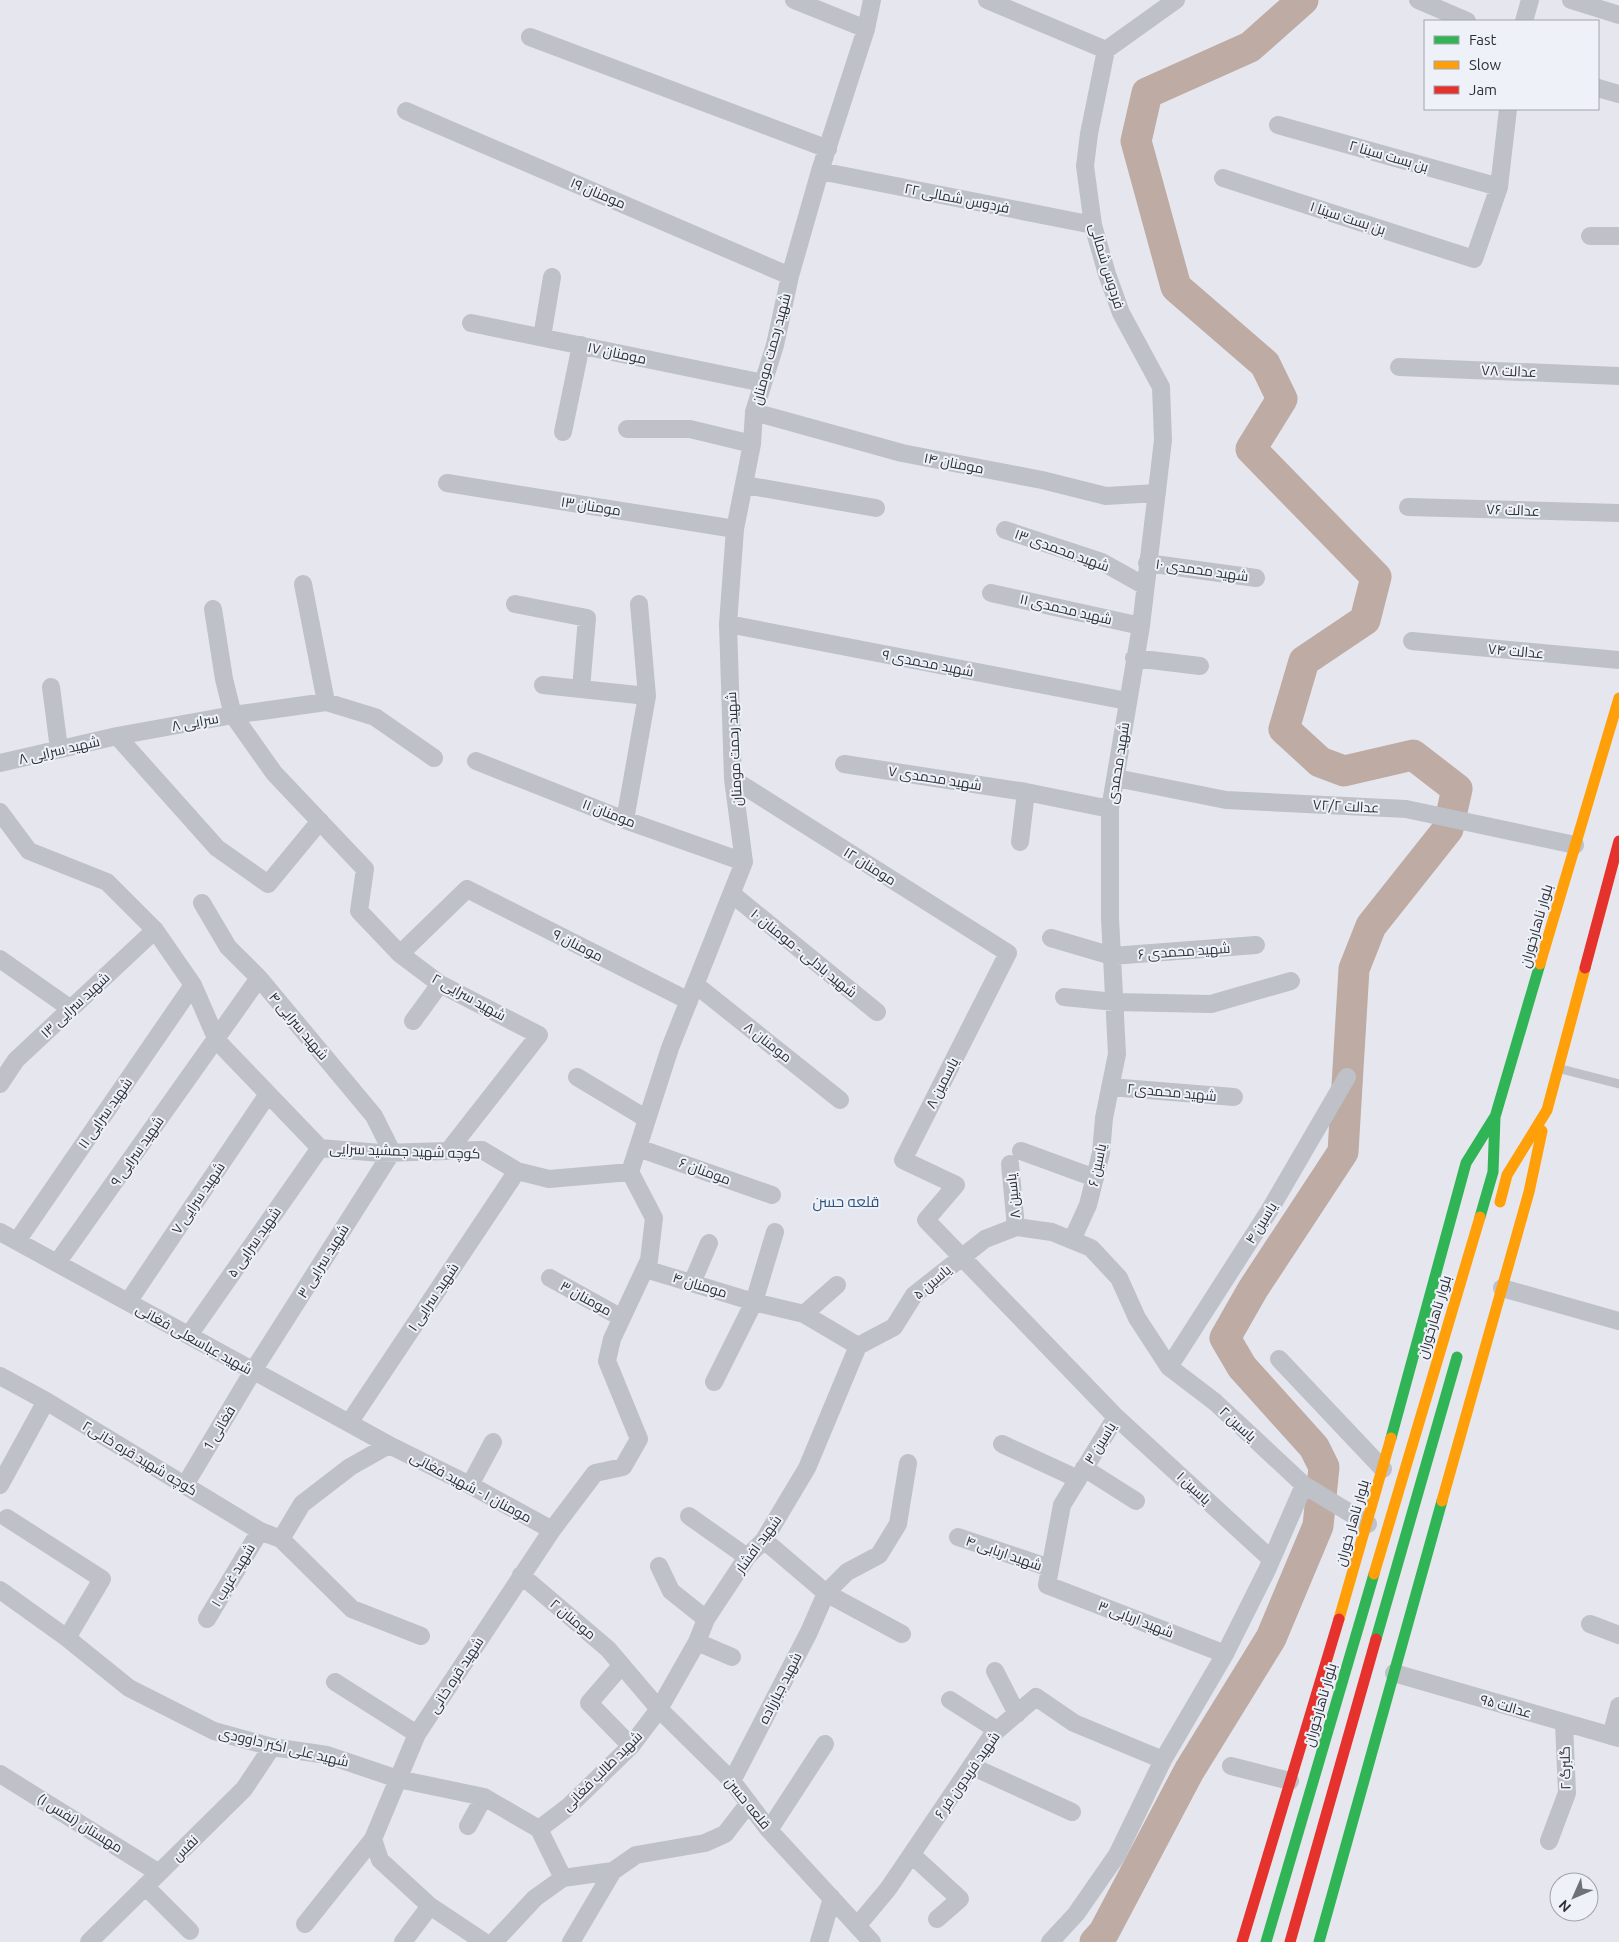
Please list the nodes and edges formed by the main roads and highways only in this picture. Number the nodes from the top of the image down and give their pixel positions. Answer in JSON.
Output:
{"nodes":[{"id":1,"x":1619,"y":698,"type":"edge"},
{"id":2,"x":1619,"y":841,"type":"edge"},
{"id":3,"x":1547,"y":1110,"type":"junction"},
{"id":4,"x":1495,"y":1117,"type":"junction"},
{"id":5,"x":1497,"y":1211,"type":"dead end"},
{"id":6,"x":1459,"y":1350,"type":"dead end"},
{"id":7,"x":1322,"y":1941,"type":"edge"},
{"id":8,"x":1242,"y":1942,"type":"edge"},
{"id":9,"x":1266,"y":1942,"type":"edge"},
{"id":10,"x":1290,"y":1942,"type":"edge"}],
"edges":[{"from":1,"to":4,"type":"main road","name":"بلوار ناهارخوران"},
{"from":2,"to":3,"type":"main road"},
{"from":3,"to":5,"type":"main road"},
{"from":3,"to":7,"type":"main road"},
{"from":4,"to":8,"type":"main road","name":"بلوار ناهار خوران"},
{"from":4,"to":9,"type":"main road","name":"بلوار ناهارخوران"},
{"from":6,"to":10,"type":"main road"}]}
